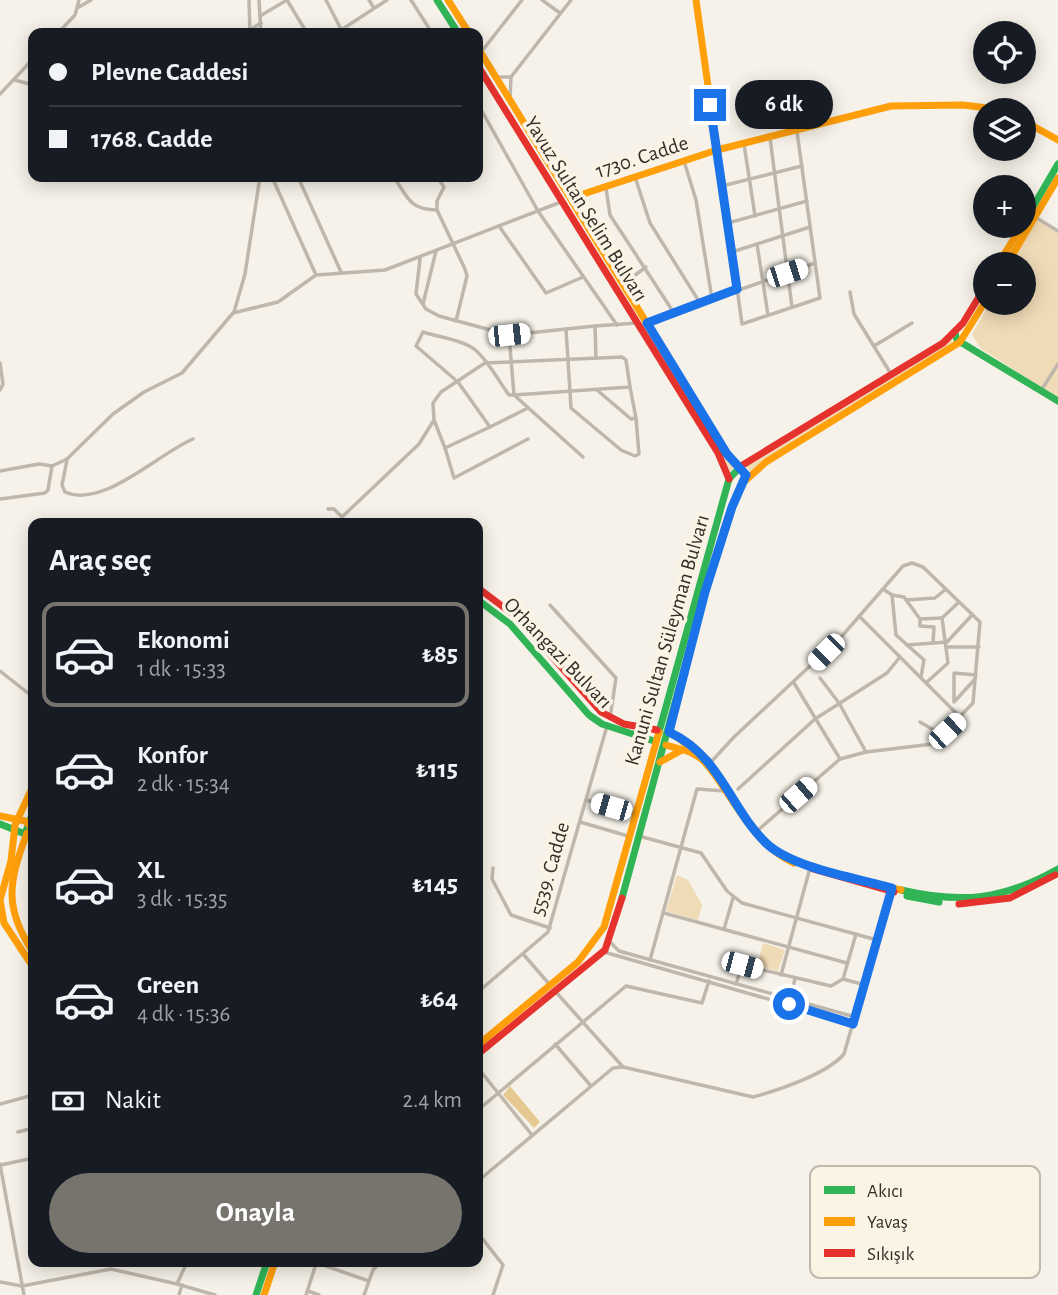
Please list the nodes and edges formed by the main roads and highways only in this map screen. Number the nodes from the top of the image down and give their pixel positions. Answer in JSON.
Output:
{"nodes":[{"id":1,"x":437,"y":0,"type":"edge"},
{"id":2,"x":448,"y":0,"type":"edge"},
{"id":3,"x":696,"y":0,"type":"edge"},
{"id":4,"x":455,"y":28,"type":"edge"},
{"id":5,"x":466,"y":28,"type":"edge"},
{"id":6,"x":483,"y":56,"type":"edge"},
{"id":7,"x":483,"y":74,"type":"edge"},
{"id":8,"x":973,"y":106,"type":"edge"},
{"id":9,"x":1036,"y":128,"type":"edge"},
{"id":10,"x":1058,"y":140,"type":"edge"},
{"id":11,"x":718,"y":150,"type":"junction"},
{"id":12,"x":1058,"y":164,"type":"edge"},
{"id":13,"x":1058,"y":178,"type":"edge"},
{"id":14,"x":571,"y":198,"type":"junction"},
{"id":15,"x":561,"y":202,"type":"junction"},
{"id":16,"x":1036,"y":202,"type":"edge"},
{"id":17,"x":1014,"y":252,"type":"edge"},
{"id":18,"x":973,"y":306,"type":"edge"},
{"id":19,"x":977,"y":315,"type":"edge"},
{"id":20,"x":956,"y":332,"type":"junction"},
{"id":21,"x":962,"y":339,"type":"junction"},
{"id":22,"x":1058,"y":400,"type":"edge"},
{"id":23,"x":741,"y":466,"type":"junction"},
{"id":24,"x":729,"y":479,"type":"junction"},
{"id":25,"x":744,"y":482,"type":"junction"},
{"id":26,"x":483,"y":592,"type":"edge"},
{"id":27,"x":483,"y":603,"type":"edge"},
{"id":28,"x":508,"y":608,"type":"junction"},
{"id":29,"x":500,"y":615,"type":"junction"},
{"id":30,"x":608,"y":722,"type":"junction"},
{"id":31,"x":657,"y":730,"type":"junction"},
{"id":32,"x":669,"y":732,"type":"junction"},
{"id":33,"x":654,"y":741,"type":"junction"},
{"id":34,"x":666,"y":745,"type":"junction"},
{"id":35,"x":682,"y":750,"type":"junction"},
{"id":36,"x":696,"y":753,"type":"junction"},
{"id":37,"x":660,"y":762,"type":"junction"},
{"id":38,"x":28,"y":798,"type":"edge"},
{"id":39,"x":0,"y":816,"type":"edge"},
{"id":40,"x":18,"y":821,"type":"junction"},
{"id":41,"x":0,"y":824,"type":"edge"},
{"id":42,"x":28,"y":828,"type":"edge"},
{"id":43,"x":15,"y":830,"type":"junction"},
{"id":44,"x":28,"y":831,"type":"edge"},
{"id":45,"x":28,"y":833,"type":"edge"},
{"id":46,"x":634,"y":836,"type":"junction"},
{"id":47,"x":1058,"y":871,"type":"edge"},
{"id":48,"x":891,"y":890,"type":"junction"},
{"id":49,"x":596,"y":941,"type":"junction"},
{"id":50,"x":610,"y":942,"type":"junction"},
{"id":51,"x":28,"y":944,"type":"edge"},
{"id":52,"x":602,"y":952,"type":"junction"},
{"id":53,"x":28,"y":960,"type":"edge"},
{"id":54,"x":553,"y":988,"type":"junction"},
{"id":55,"x":483,"y":1041,"type":"edge"},
{"id":56,"x":483,"y":1050,"type":"edge"},
{"id":57,"x":265,"y":1267,"type":"edge"},
{"id":58,"x":273,"y":1267,"type":"edge"},
{"id":59,"x":256,"y":1295,"type":"edge"},
{"id":60,"x":264,"y":1295,"type":"edge"}],
"edges":[{"from":1,"to":4,"type":"main road"},
{"from":2,"to":5,"type":"main road"},
{"from":3,"to":11,"type":"main road"},
{"from":6,"to":14,"type":"main road","name":"Yavuz Sultan Selim Bulvarı"},
{"from":7,"to":15,"type":"main road","name":"Yavuz Sultan Selim Bulvarı"},
{"from":8,"to":11,"type":"main road","name":"1730. Cadde"},
{"from":9,"to":10,"type":"main road"},
{"from":11,"to":14,"type":"main road","name":"1730. Cadde"},
{"from":12,"to":16,"type":"main road"},
{"from":13,"to":17,"type":"main road"},
{"from":14,"to":15,"type":"main road","name":"1730. Cadde"},
{"from":14,"to":23,"type":"main road","name":"Yavuz Sultan Selim Bulvarı"},
{"from":15,"to":24,"type":"main road","name":"Yavuz Sultan Selim Bulvarı"},
{"from":18,"to":20,"type":"main road"},
{"from":19,"to":21,"type":"main road","name":"Kanuni Sultan Süleyman Bulvarı"},
{"from":20,"to":21,"type":"main road"},
{"from":20,"to":23,"type":"main road"},
{"from":21,"to":22,"type":"main road"},
{"from":21,"to":22,"type":"main road"},
{"from":21,"to":25,"type":"main road","name":"Kanuni Sultan Süleyman Bulvarı"},
{"from":23,"to":24,"type":"main road"},
{"from":23,"to":25,"type":"main road"},
{"from":24,"to":25,"type":"main road"},
{"from":24,"to":31,"type":"main road","name":"Kanuni Sultan Süleyman Bulvarı"},
{"from":25,"to":32,"type":"main road","name":"Kanuni Sultan Süleyman Bulvarı"},
{"from":26,"to":28,"type":"main road","name":"Orhangazi Bulvarı"},
{"from":27,"to":29,"type":"main road","name":"Orhangazi Bulvarı"},
{"from":28,"to":29,"type":"main road"},
{"from":28,"to":30,"type":"main road","name":"Orhangazi Bulvarı"},
{"from":29,"to":30,"type":"main road","name":"Orhangazi Bulvarı"},
{"from":30,"to":31,"type":"main road","name":"Orhangazi Bulvarı"},
{"from":30,"to":33,"type":"main road","name":"Orhangazi Bulvarı"},
{"from":31,"to":32,"type":"main road","name":"Orhangazi Bulvarı"},
{"from":31,"to":33,"type":"main road","name":"Kanuni Sultan Süleyman Bulvarı"},
{"from":32,"to":34,"type":"main road","name":"Kanuni Sultan Süleyman Bulvarı"},
{"from":32,"to":36,"type":"main road"},
{"from":33,"to":34,"type":"main road","name":"Orhangazi Bulvarı"},
{"from":33,"to":46,"type":"main road","name":"Kanuni Sultan Süleyman Bulvarı"},
{"from":34,"to":35,"type":"main road","name":"Orhangazi Bulvarı"},
{"from":34,"to":37,"type":"main road","name":"Kanuni Sultan Süleyman Bulvarı"},
{"from":35,"to":36,"type":"main road","name":"Orhangazi Bulvarı"},
{"from":35,"to":37,"type":"main road"},
{"from":36,"to":48,"type":"main road"},
{"from":36,"to":48,"type":"main road"},
{"from":37,"to":46,"type":"main road","name":"Kanuni Sultan Süleyman Bulvarı"},
{"from":38,"to":40,"type":"main road"},
{"from":39,"to":40,"type":"main road"},
{"from":40,"to":42,"type":"main road"},
{"from":40,"to":43,"type":"main road"},
{"from":41,"to":43,"type":"main road"},
{"from":43,"to":44,"type":"main road"},
{"from":43,"to":53,"type":"main road"},
{"from":45,"to":51,"type":"main road"},
{"from":46,"to":49,"type":"main road","name":"Kanuni Sultan Süleyman Bulvarı"},
{"from":46,"to":50,"type":"main road","name":"Kanuni Sultan Süleyman Bulvarı"},
{"from":47,"to":48,"type":"main road"},
{"from":49,"to":50,"type":"main road"},
{"from":49,"to":52,"type":"main road"},
{"from":49,"to":54,"type":"main road","name":"Kanuni Sultan Süleyman Bulvarı"},
{"from":50,"to":52,"type":"main road","name":"Kanuni Sultan Süleyman Bulvarı"},
{"from":52,"to":54,"type":"main road","name":"Kanuni Sultan Süleyman Bulvarı"},
{"from":54,"to":55,"type":"main road","name":"Kanuni Sultan Süleyman Bulvarı"},
{"from":54,"to":56,"type":"main road","name":"Kanuni Sultan Süleyman Bulvarı"},
{"from":57,"to":59,"type":"main road"},
{"from":58,"to":60,"type":"main road"}]}
